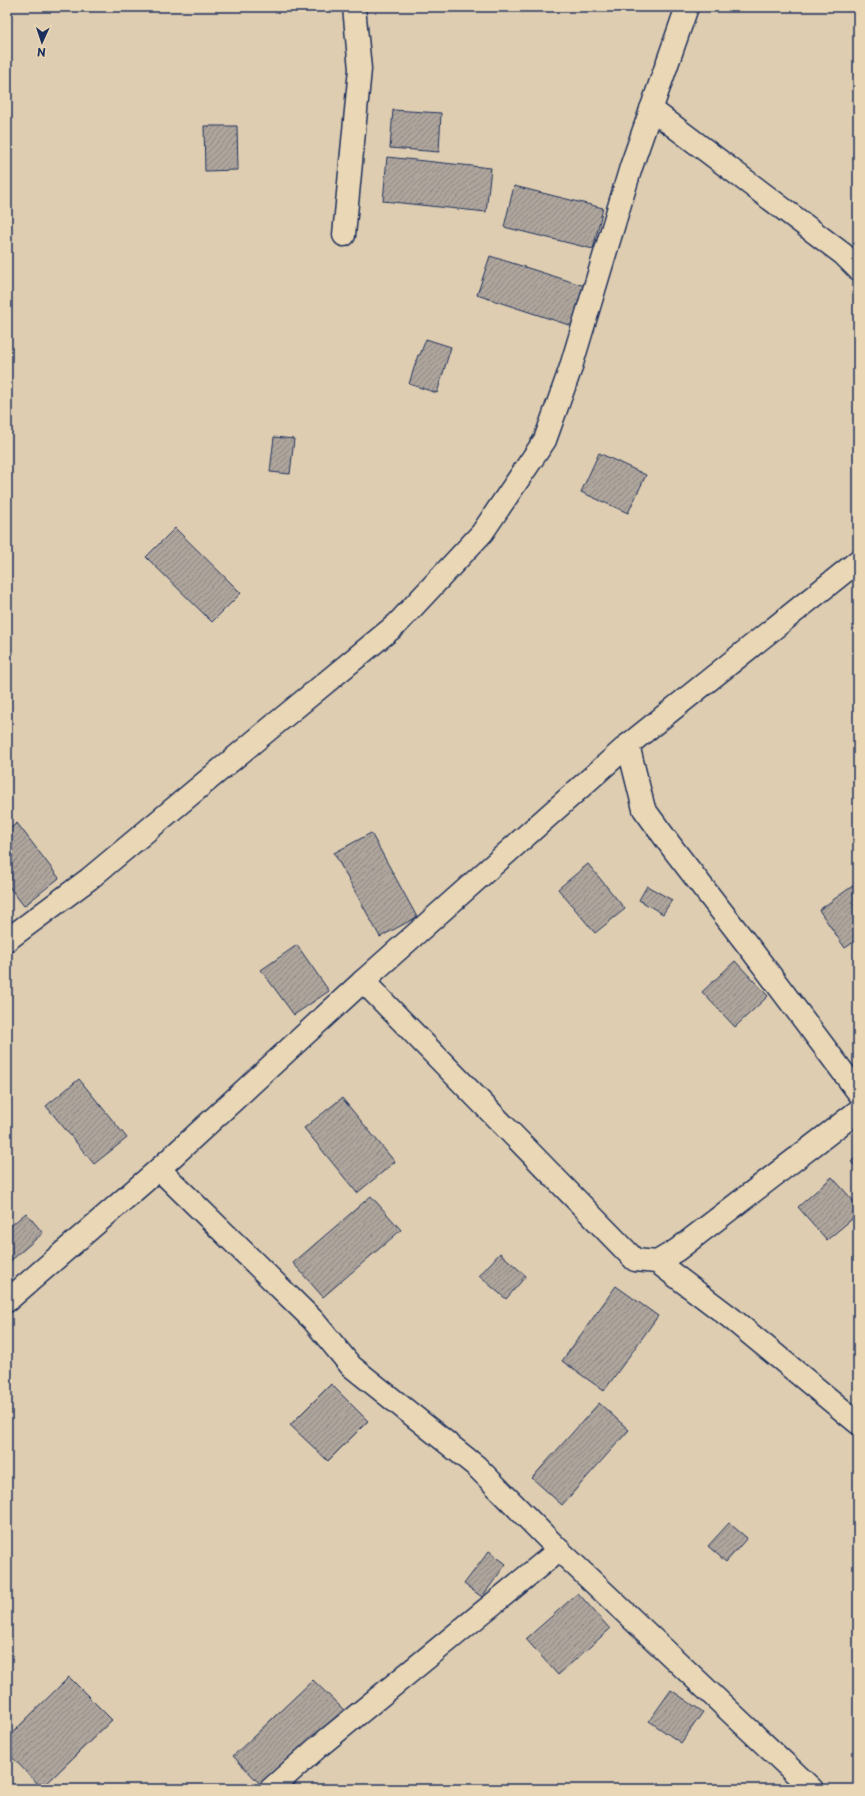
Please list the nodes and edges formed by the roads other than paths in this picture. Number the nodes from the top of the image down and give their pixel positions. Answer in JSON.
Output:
{"nodes":[{"id":1,"x":354,"y":7,"type":"edge"},
{"id":2,"x":687,"y":7,"type":"edge"},
{"id":3,"x":651,"y":109,"type":"junction"},
{"id":4,"x":344,"y":235,"type":"dead end"},
{"id":5,"x":858,"y":269,"type":"edge"},
{"id":6,"x":858,"y":562,"type":"edge"},
{"id":7,"x":628,"y":744,"type":"junction"},
{"id":8,"x":7,"y":940,"type":"edge"},
{"id":9,"x":363,"y":981,"type":"junction"},
{"id":10,"x":858,"y":1092,"type":"edge"},
{"id":11,"x":858,"y":1111,"type":"edge"},
{"id":12,"x":159,"y":1169,"type":"junction"},
{"id":13,"x":657,"y":1262,"type":"junction"},
{"id":14,"x":7,"y":1301,"type":"edge"},
{"id":15,"x":858,"y":1423,"type":"edge"},
{"id":16,"x":560,"y":1550,"type":"junction"},
{"id":17,"x":271,"y":1789,"type":"edge"},
{"id":18,"x":812,"y":1789,"type":"edge"}],
"edges":[{"from":1,"to":4,"type":"street"},
{"from":2,"to":3,"type":"street"},
{"from":3,"to":5,"type":"street"},
{"from":3,"to":8,"type":"street"},
{"from":6,"to":7,"type":"street"},
{"from":7,"to":9,"type":"street"},
{"from":7,"to":10,"type":"street"},
{"from":9,"to":12,"type":"street"},
{"from":9,"to":13,"type":"street"},
{"from":11,"to":13,"type":"street"},
{"from":12,"to":14,"type":"street"},
{"from":12,"to":16,"type":"street"},
{"from":13,"to":15,"type":"street"},
{"from":16,"to":17,"type":"street"},
{"from":16,"to":18,"type":"street"}]}
